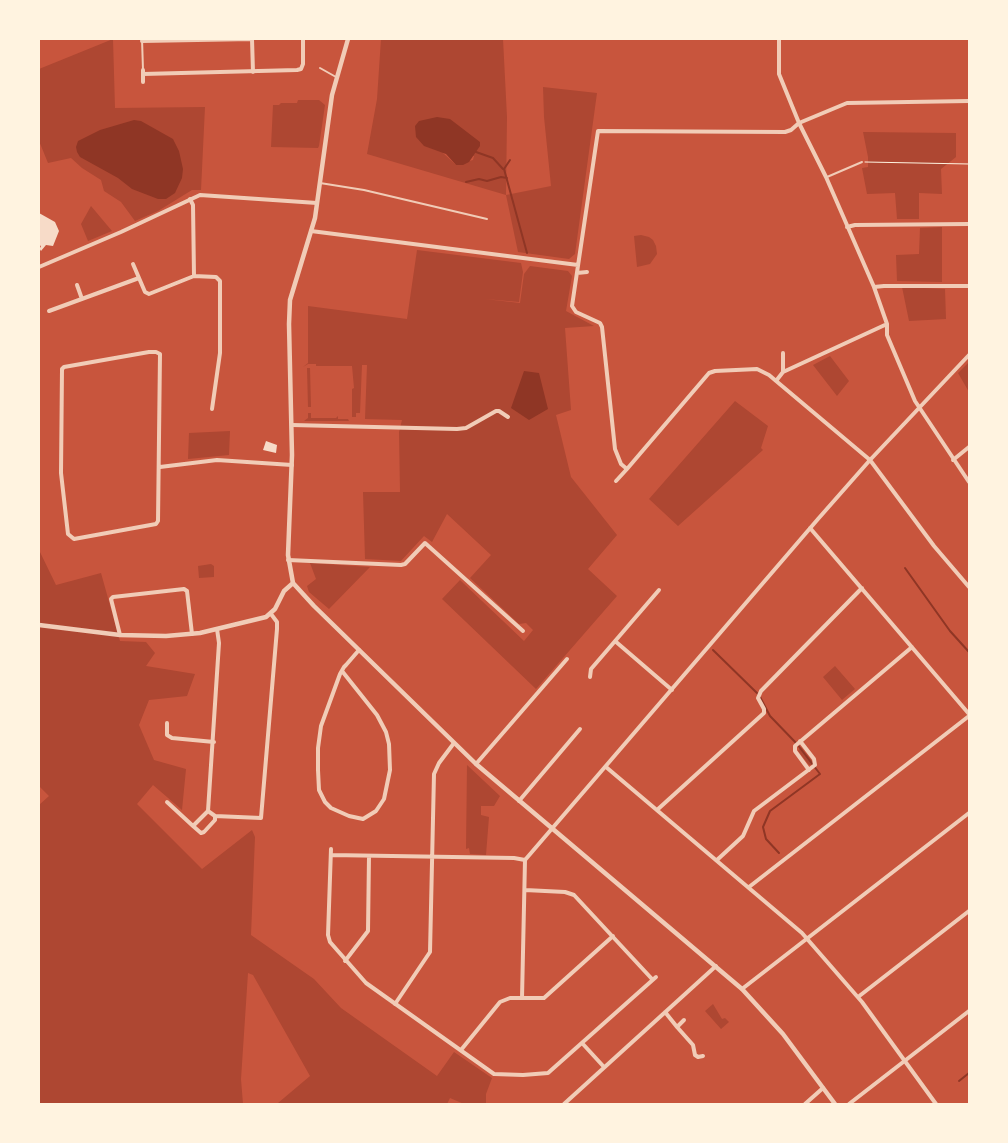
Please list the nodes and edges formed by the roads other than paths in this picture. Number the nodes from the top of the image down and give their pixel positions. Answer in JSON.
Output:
{"nodes":[{"id":1,"x":252,"y":39,"type":"edge"},
{"id":2,"x":303,"y":39,"type":"edge"},
{"id":3,"x":348,"y":39,"type":"edge"},
{"id":4,"x":779,"y":39,"type":"edge"},
{"id":5,"x":142,"y":40,"type":"edge"},
{"id":6,"x":320,"y":68,"type":"dead end"},
{"id":7,"x":143,"y":72,"type":"junction"},
{"id":8,"x":253,"y":72,"type":"junction"},
{"id":9,"x":336,"y":77,"type":"junction"},
{"id":10,"x":143,"y":82,"type":"dead end"},
{"id":11,"x":969,"y":101,"type":"edge"},
{"id":12,"x":799,"y":123,"type":"junction"},
{"id":13,"x":664,"y":131,"type":"junction"},
{"id":14,"x":664,"y":138,"type":"dead end"},
{"id":15,"x":862,"y":162,"type":"road end"},
{"id":16,"x":826,"y":177,"type":"junction"},
{"id":17,"x":320,"y":183,"type":"junction"},
{"id":18,"x":190,"y":199,"type":"junction"},
{"id":19,"x":317,"y":203,"type":"junction"},
{"id":20,"x":487,"y":219,"type":"dead end"},
{"id":21,"x":969,"y":224,"type":"edge"},
{"id":22,"x":847,"y":227,"type":"junction"},
{"id":23,"x":311,"y":231,"type":"junction"},
{"id":24,"x":133,"y":264,"type":"dead end"},
{"id":25,"x":578,"y":265,"type":"junction"},
{"id":26,"x":39,"y":267,"type":"edge"},
{"id":27,"x":587,"y":272,"type":"dead end"},
{"id":28,"x":577,"y":273,"type":"junction"},
{"id":29,"x":194,"y":276,"type":"junction"},
{"id":30,"x":138,"y":278,"type":"junction"},
{"id":31,"x":77,"y":285,"type":"dead end"},
{"id":32,"x":969,"y":286,"type":"edge"},
{"id":33,"x":874,"y":287,"type":"junction"},
{"id":34,"x":82,"y":299,"type":"junction"},
{"id":35,"x":49,"y":311,"type":"dead end"},
{"id":36,"x":887,"y":324,"type":"junction"},
{"id":37,"x":783,"y":353,"type":"dead end"},
{"id":38,"x":969,"y":354,"type":"edge"},
{"id":39,"x":783,"y":372,"type":"junction"},
{"id":40,"x":776,"y":381,"type":"junction"},
{"id":41,"x":920,"y":407,"type":"junction"},
{"id":42,"x":212,"y":409,"type":"dead end"},
{"id":43,"x":508,"y":417,"type":"dead end"},
{"id":44,"x":292,"y":425,"type":"junction"},
{"id":45,"x":969,"y":447,"type":"edge"},
{"id":46,"x":870,"y":460,"type":"junction"},
{"id":47,"x":953,"y":460,"type":"junction"},
{"id":48,"x":292,"y":465,"type":"junction"},
{"id":49,"x":160,"y":467,"type":"junction"},
{"id":50,"x":626,"y":469,"type":"junction"},
{"id":51,"x":616,"y":481,"type":"dead end"},
{"id":52,"x":969,"y":482,"type":"edge"},
{"id":53,"x":810,"y":528,"type":"junction"},
{"id":54,"x":288,"y":560,"type":"junction"},
{"id":55,"x":293,"y":583,"type":"junction"},
{"id":56,"x":969,"y":587,"type":"edge"},
{"id":57,"x":862,"y":588,"type":"junction"},
{"id":58,"x":659,"y":590,"type":"dead end"},
{"id":59,"x":271,"y":614,"type":"junction"},
{"id":60,"x":39,"y":625,"type":"edge"},
{"id":61,"x":217,"y":629,"type":"junction"},
{"id":62,"x":523,"y":631,"type":"dead end"},
{"id":63,"x":192,"y":634,"type":"junction"},
{"id":64,"x":120,"y":635,"type":"junction"},
{"id":65,"x":615,"y":641,"type":"junction"},
{"id":66,"x":912,"y":647,"type":"junction"},
{"id":67,"x":359,"y":650,"type":"junction"},
{"id":68,"x":567,"y":659,"type":"dead end"},
{"id":69,"x":342,"y":671,"type":"junction"},
{"id":70,"x":590,"y":676,"type":"dead end"},
{"id":71,"x":348,"y":680,"type":"junction"},
{"id":72,"x":338,"y":681,"type":"junction"},
{"id":73,"x":672,"y":690,"type":"junction"},
{"id":74,"x":969,"y":715,"type":"edge"},
{"id":75,"x":167,"y":723,"type":"dead end"},
{"id":76,"x":580,"y":729,"type":"dead end"},
{"id":77,"x":800,"y":741,"type":"junction"},
{"id":78,"x":214,"y":742,"type":"junction"},
{"id":79,"x":454,"y":744,"type":"junction"},
{"id":80,"x":476,"y":764,"type":"junction"},
{"id":81,"x":606,"y":767,"type":"junction"},
{"id":82,"x":809,"y":770,"type":"junction"},
{"id":83,"x":519,"y":801,"type":"junction"},
{"id":84,"x":167,"y":802,"type":"dead end"},
{"id":85,"x":657,"y":810,"type":"junction"},
{"id":86,"x":208,"y":811,"type":"junction"},
{"id":87,"x":969,"y":813,"type":"edge"},
{"id":88,"x":215,"y":816,"type":"junction"},
{"id":89,"x":193,"y":826,"type":"junction"},
{"id":90,"x":552,"y":828,"type":"junction"},
{"id":91,"x":331,"y":848,"type":"dead end"},
{"id":92,"x":331,"y":855,"type":"junction"},
{"id":93,"x":369,"y":856,"type":"junction"},
{"id":94,"x":432,"y":857,"type":"junction"},
{"id":95,"x":525,"y":860,"type":"junction"},
{"id":96,"x":716,"y":860,"type":"junction"},
{"id":97,"x":749,"y":887,"type":"junction"},
{"id":98,"x":525,"y":890,"type":"junction"},
{"id":99,"x":969,"y":911,"type":"edge"},
{"id":100,"x":613,"y":936,"type":"junction"},
{"id":101,"x":807,"y":938,"type":"junction"},
{"id":102,"x":345,"y":961,"type":"junction"},
{"id":103,"x":716,"y":966,"type":"junction"},
{"id":104,"x":742,"y":989,"type":"junction"},
{"id":105,"x":858,"y":997,"type":"junction"},
{"id":106,"x":522,"y":998,"type":"junction"},
{"id":107,"x":395,"y":1004,"type":"junction"},
{"id":108,"x":665,"y":1012,"type":"junction"},
{"id":109,"x":969,"y":1012,"type":"edge"},
{"id":110,"x":684,"y":1020,"type":"dead end"},
{"id":111,"x":677,"y":1027,"type":"junction"},
{"id":112,"x":582,"y":1043,"type":"junction"},
{"id":113,"x":461,"y":1050,"type":"junction"},
{"id":114,"x":703,"y":1056,"type":"dead end"},
{"id":115,"x":905,"y":1061,"type":"junction"},
{"id":116,"x":604,"y":1067,"type":"junction"},
{"id":117,"x":823,"y":1088,"type":"junction"},
{"id":118,"x":564,"y":1104,"type":"edge"},
{"id":119,"x":805,"y":1104,"type":"edge"},
{"id":120,"x":835,"y":1104,"type":"edge"},
{"id":121,"x":849,"y":1104,"type":"edge"},
{"id":122,"x":936,"y":1104,"type":"edge"}],
"edges":[{"from":1,"to":5,"type":"street"},
{"from":1,"to":8,"type":"street"},
{"from":2,"to":8,"type":"street"},
{"from":3,"to":9,"type":"street"},
{"from":4,"to":12,"type":"street"},
{"from":5,"to":7,"type":"lane"},
{"from":6,"to":9,"type":"lane"},
{"from":7,"to":8,"type":"street"},
{"from":7,"to":10,"type":"street"},
{"from":9,"to":17,"type":"street"},
{"from":11,"to":12,"type":"street"},
{"from":12,"to":13,"type":"street"},
{"from":12,"to":16,"type":"street"},
{"from":13,"to":14,"type":"street"},
{"from":13,"to":25,"type":"street"},
{"from":15,"to":16,"type":"lane"},
{"from":16,"to":22,"type":"street"},
{"from":17,"to":19,"type":"street"},
{"from":17,"to":20,"type":"lane"},
{"from":18,"to":19,"type":"street"},
{"from":18,"to":26,"type":"street"},
{"from":18,"to":29,"type":"street"},
{"from":19,"to":23,"type":"street"},
{"from":21,"to":22,"type":"street"},
{"from":22,"to":33,"type":"street"},
{"from":23,"to":25,"type":"street"},
{"from":23,"to":44,"type":"street"},
{"from":24,"to":30,"type":"street"},
{"from":25,"to":28,"type":"street"},
{"from":27,"to":28,"type":"street"},
{"from":28,"to":50,"type":"street"},
{"from":29,"to":30,"type":"street"},
{"from":29,"to":42,"type":"street"},
{"from":30,"to":34,"type":"street"},
{"from":31,"to":34,"type":"street"},
{"from":32,"to":33,"type":"street"},
{"from":33,"to":36,"type":"street"},
{"from":34,"to":35,"type":"street"},
{"from":36,"to":39,"type":"street"},
{"from":36,"to":41,"type":"street"},
{"from":37,"to":39,"type":"street"},
{"from":38,"to":41,"type":"street"},
{"from":39,"to":40,"type":"street"},
{"from":40,"to":46,"type":"street"},
{"from":40,"to":50,"type":"street"},
{"from":41,"to":46,"type":"street"},
{"from":41,"to":47,"type":"street"},
{"from":43,"to":44,"type":"street"},
{"from":44,"to":48,"type":"street"},
{"from":45,"to":47,"type":"street"},
{"from":46,"to":53,"type":"street"},
{"from":46,"to":56,"type":"street"},
{"from":47,"to":52,"type":"street"},
{"from":48,"to":49,"type":"street"},
{"from":48,"to":54,"type":"street"},
{"from":49,"to":49,"type":"street"},
{"from":50,"to":51,"type":"street"},
{"from":53,"to":57,"type":"street"},
{"from":53,"to":73,"type":"street"},
{"from":54,"to":55,"type":"street"},
{"from":54,"to":62,"type":"street"},
{"from":55,"to":59,"type":"street"},
{"from":55,"to":67,"type":"street"},
{"from":57,"to":66,"type":"street"},
{"from":57,"to":85,"type":"street"},
{"from":58,"to":65,"type":"street"},
{"from":59,"to":61,"type":"street"},
{"from":59,"to":88,"type":"street"},
{"from":60,"to":64,"type":"street"},
{"from":61,"to":63,"type":"street"},
{"from":61,"to":78,"type":"street"},
{"from":63,"to":64,"type":"street"},
{"from":63,"to":64,"type":"street"},
{"from":65,"to":70,"type":"street"},
{"from":65,"to":73,"type":"street"},
{"from":66,"to":74,"type":"street"},
{"from":66,"to":77,"type":"street"},
{"from":67,"to":69,"type":"street"},
{"from":67,"to":79,"type":"street"},
{"from":68,"to":80,"type":"street"},
{"from":69,"to":71,"type":"street"},
{"from":69,"to":72,"type":"street"},
{"from":71,"to":72,"type":"street"},
{"from":71,"to":72,"type":"street"},
{"from":73,"to":81,"type":"street"},
{"from":74,"to":97,"type":"street"},
{"from":75,"to":78,"type":"street"},
{"from":76,"to":83,"type":"street"},
{"from":77,"to":82,"type":"street"},
{"from":77,"to":82,"type":"street"},
{"from":78,"to":86,"type":"street"},
{"from":79,"to":80,"type":"street"},
{"from":79,"to":94,"type":"street"},
{"from":80,"to":83,"type":"street"},
{"from":81,"to":85,"type":"street"},
{"from":81,"to":90,"type":"street"},
{"from":82,"to":96,"type":"street"},
{"from":83,"to":90,"type":"street"},
{"from":84,"to":89,"type":"street"},
{"from":85,"to":96,"type":"street"},
{"from":86,"to":88,"type":"street"},
{"from":86,"to":89,"type":"street"},
{"from":87,"to":101,"type":"street"},
{"from":88,"to":89,"type":"street"},
{"from":90,"to":95,"type":"street"},
{"from":90,"to":103,"type":"street"},
{"from":91,"to":92,"type":"street"},
{"from":92,"to":93,"type":"street"},
{"from":92,"to":102,"type":"street"},
{"from":93,"to":94,"type":"street"},
{"from":93,"to":102,"type":"street"},
{"from":94,"to":95,"type":"street"},
{"from":94,"to":107,"type":"street"},
{"from":95,"to":98,"type":"street"},
{"from":96,"to":97,"type":"street"},
{"from":97,"to":101,"type":"street"},
{"from":98,"to":100,"type":"street"},
{"from":98,"to":106,"type":"street"},
{"from":99,"to":105,"type":"street"},
{"from":100,"to":106,"type":"street"},
{"from":100,"to":112,"type":"street"},
{"from":101,"to":104,"type":"street"},
{"from":101,"to":105,"type":"street"},
{"from":102,"to":107,"type":"street"},
{"from":103,"to":104,"type":"street"},
{"from":103,"to":108,"type":"street"},
{"from":104,"to":117,"type":"street"},
{"from":105,"to":115,"type":"street"},
{"from":106,"to":113,"type":"street"},
{"from":107,"to":113,"type":"street"},
{"from":108,"to":111,"type":"street"},
{"from":108,"to":116,"type":"street"},
{"from":109,"to":115,"type":"street"},
{"from":110,"to":111,"type":"street"},
{"from":111,"to":114,"type":"street"},
{"from":112,"to":113,"type":"street"},
{"from":112,"to":116,"type":"street"},
{"from":115,"to":121,"type":"street"},
{"from":115,"to":122,"type":"street"},
{"from":116,"to":118,"type":"street"},
{"from":117,"to":119,"type":"street"},
{"from":117,"to":120,"type":"street"}]}
